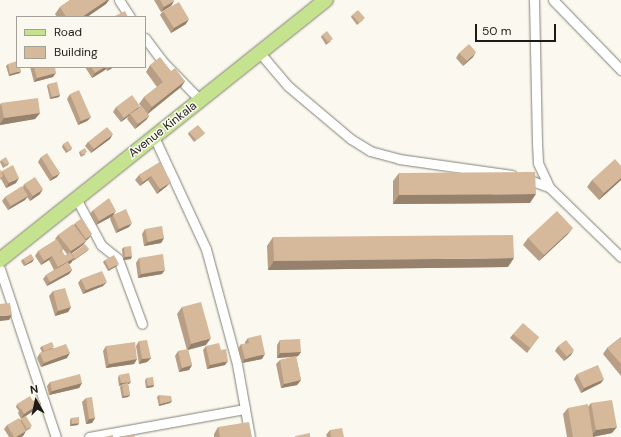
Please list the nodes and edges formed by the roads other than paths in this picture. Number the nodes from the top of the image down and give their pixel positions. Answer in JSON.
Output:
{"nodes":[{"id":1,"x":119,"y":0,"type":"edge"},
{"id":2,"x":326,"y":0,"type":"edge"},
{"id":3,"x":534,"y":0,"type":"edge"},
{"id":4,"x":553,"y":0,"type":"edge"},
{"id":5,"x":129,"y":16,"type":"edge"},
{"id":6,"x":146,"y":39,"type":"edge"},
{"id":7,"x":260,"y":53,"type":"junction"},
{"id":8,"x":621,"y":70,"type":"edge"},
{"id":9,"x":201,"y":101,"type":"junction"},
{"id":10,"x":154,"y":137,"type":"junction"},
{"id":11,"x":549,"y":187,"type":"junction"},
{"id":12,"x":77,"y":200,"type":"junction"},
{"id":13,"x":621,"y":257,"type":"edge"},
{"id":14,"x":0,"y":260,"type":"edge"},
{"id":15,"x":0,"y":269,"type":"edge"},
{"id":16,"x":142,"y":324,"type":"dead end"},
{"id":17,"x":245,"y":408,"type":"junction"},
{"id":18,"x":56,"y":437,"type":"edge"},
{"id":19,"x":89,"y":437,"type":"edge"},
{"id":20,"x":250,"y":437,"type":"edge"}],
"edges":[{"from":1,"to":5,"type":"street"},
{"from":2,"to":7,"type":"main road","name":"Avenue Kinkala"},
{"from":3,"to":11,"type":"street"},
{"from":4,"to":8,"type":"street"},
{"from":6,"to":9,"type":"street"},
{"from":7,"to":9,"type":"main road","name":"Avenue Kinkala"},
{"from":7,"to":11,"type":"street"},
{"from":9,"to":10,"type":"main road","name":"Avenue Kinkala"},
{"from":10,"to":12,"type":"main road","name":"Avenue Kinkala"},
{"from":10,"to":17,"type":"street"},
{"from":11,"to":13,"type":"street"},
{"from":12,"to":14,"type":"main road","name":"Avenue Kinkala"},
{"from":12,"to":16,"type":"street"},
{"from":15,"to":18,"type":"street"},
{"from":17,"to":19,"type":"street"},
{"from":17,"to":20,"type":"street"}]}
